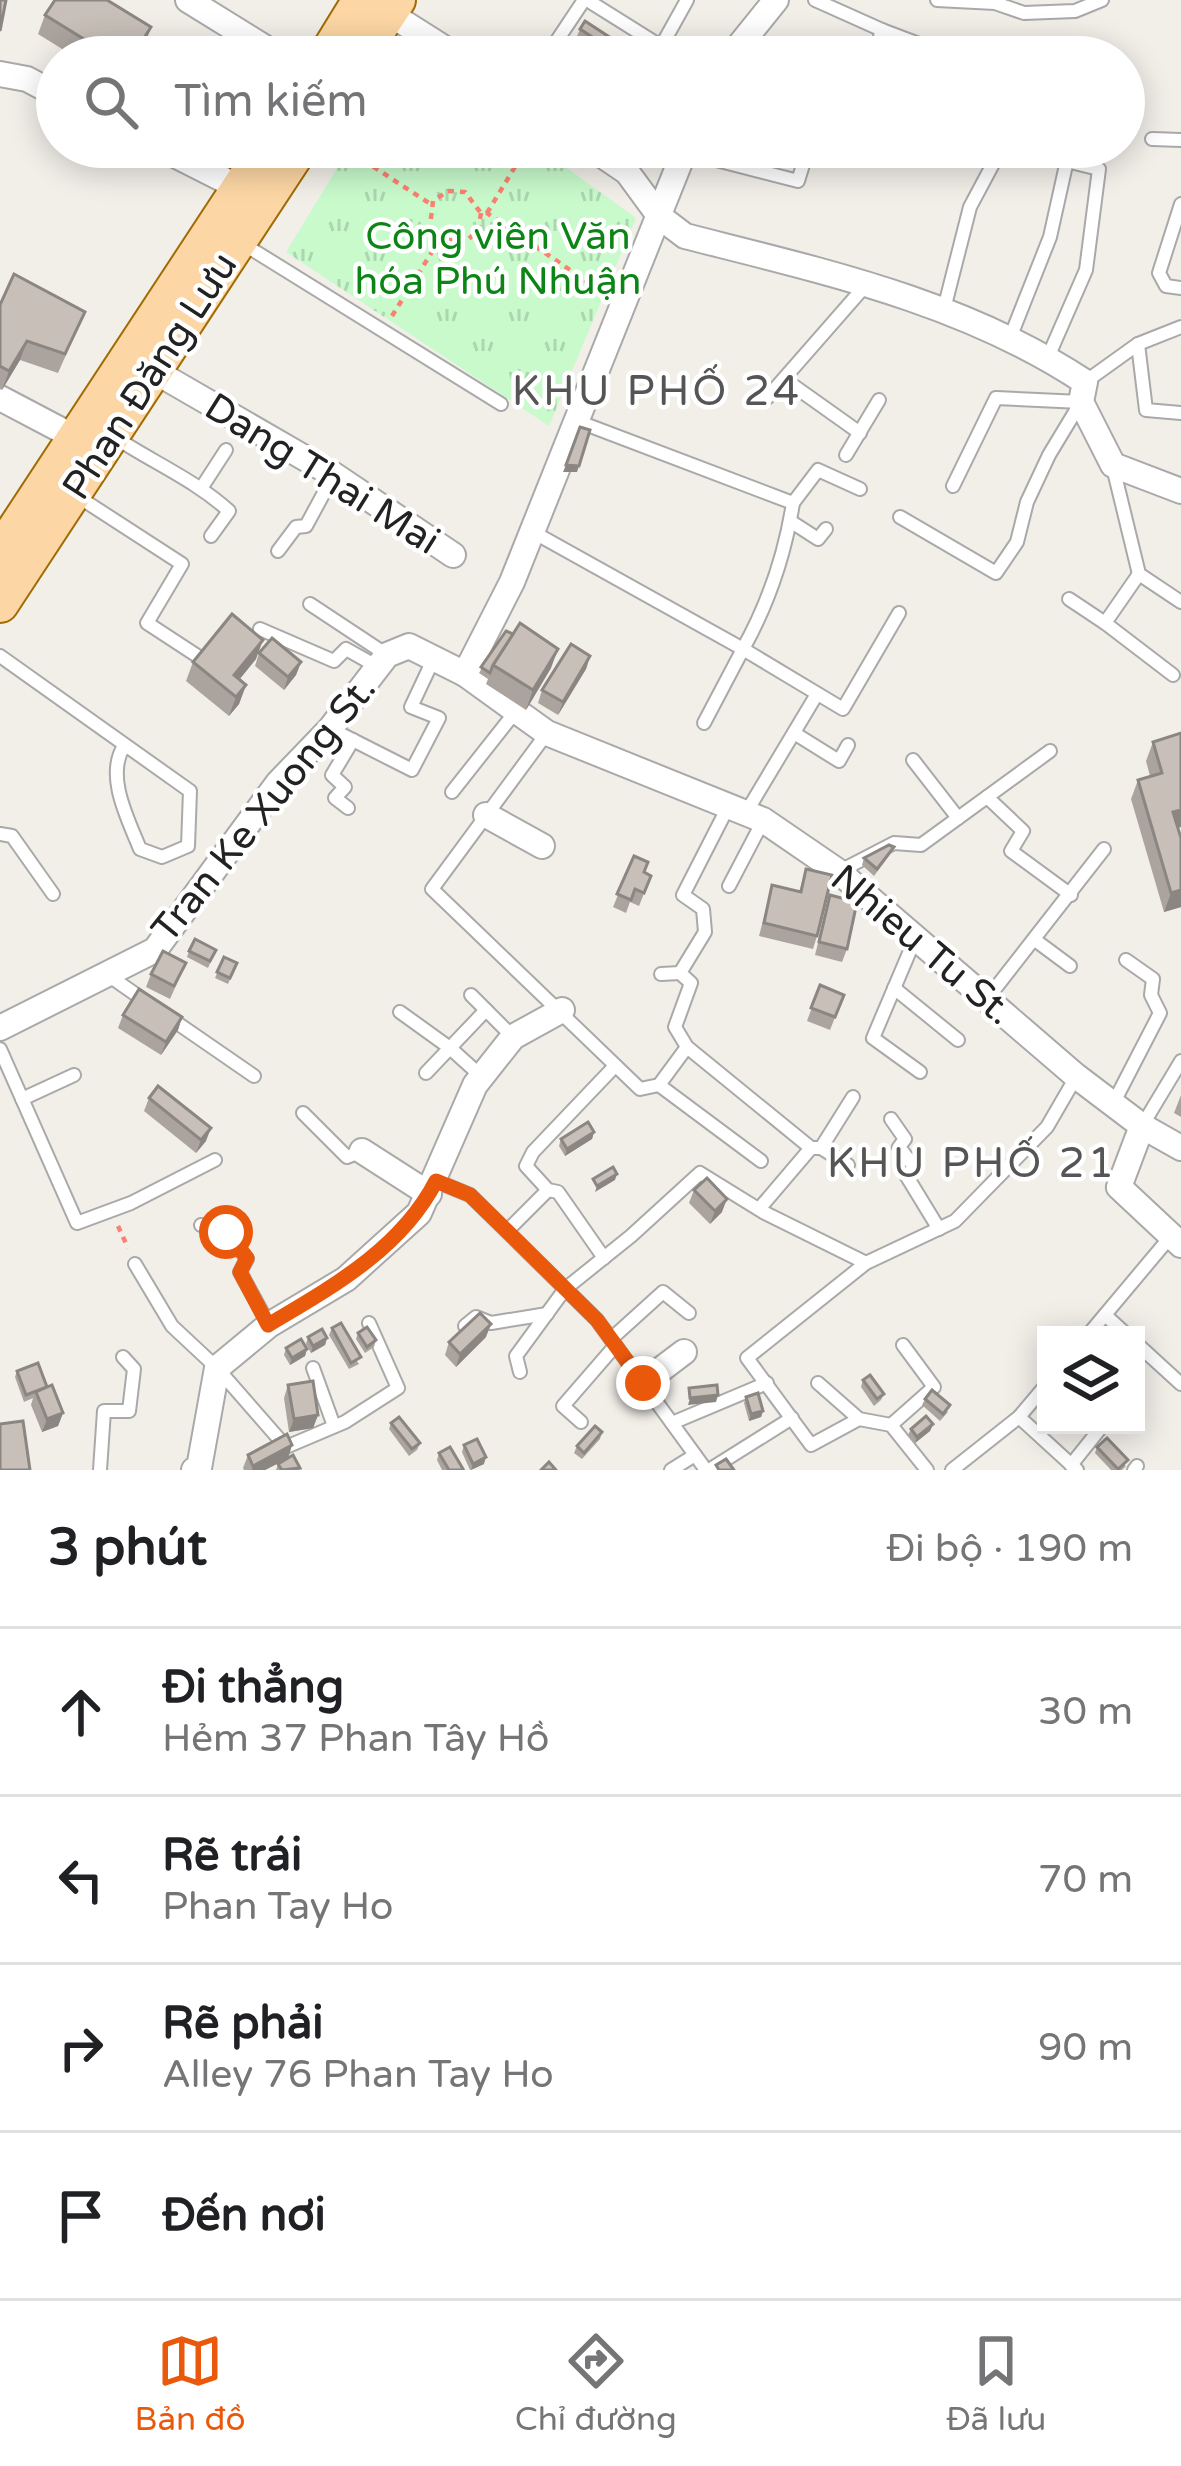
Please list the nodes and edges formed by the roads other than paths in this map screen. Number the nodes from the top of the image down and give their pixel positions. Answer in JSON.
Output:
{"nodes":[{"id":1,"x":188,"y":0,"type":"edge"},
{"id":2,"x":586,"y":0,"type":"edge"},
{"id":3,"x":687,"y":0,"type":"edge"},
{"id":4,"x":776,"y":0,"type":"edge"},
{"id":5,"x":815,"y":0,"type":"edge"},
{"id":6,"x":937,"y":0,"type":"edge"},
{"id":7,"x":1102,"y":0,"type":"edge"},
{"id":8,"x":379,"y":3,"type":"edge"},
{"id":9,"x":882,"y":30,"type":"junction"},
{"id":10,"x":246,"y":36,"type":"edge"},
{"id":11,"x":347,"y":36,"type":"edge"},
{"id":12,"x":367,"y":36,"type":"edge"},
{"id":13,"x":427,"y":36,"type":"edge"},
{"id":14,"x":561,"y":36,"type":"edge"},
{"id":15,"x":647,"y":36,"type":"edge"},
{"id":16,"x":667,"y":36,"type":"edge"},
{"id":17,"x":747,"y":36,"type":"edge"},
{"id":18,"x":880,"y":36,"type":"edge"},
{"id":19,"x":898,"y":36,"type":"edge"},
{"id":20,"x":0,"y":74,"type":"edge"},
{"id":21,"x":36,"y":84,"type":"edge"},
{"id":22,"x":1152,"y":139,"type":"dead end"},
{"id":23,"x":1181,"y":140,"type":"edge"},
{"id":24,"x":200,"y":168,"type":"edge"},
{"id":25,"x":253,"y":168,"type":"edge"},
{"id":26,"x":287,"y":168,"type":"edge"},
{"id":27,"x":621,"y":168,"type":"edge"},
{"id":28,"x":678,"y":168,"type":"edge"},
{"id":29,"x":752,"y":168,"type":"edge"},
{"id":30,"x":802,"y":168,"type":"edge"},
{"id":31,"x":993,"y":168,"type":"edge"},
{"id":32,"x":1066,"y":168,"type":"edge"},
{"id":33,"x":1091,"y":168,"type":"edge"},
{"id":34,"x":240,"y":188,"type":"junction"},
{"id":35,"x":1181,"y":204,"type":"edge"},
{"id":36,"x":660,"y":217,"type":"junction"},
{"id":37,"x":239,"y":242,"type":"junction"},
{"id":38,"x":866,"y":285,"type":"junction"},
{"id":39,"x":1181,"y":288,"type":"edge"},
{"id":40,"x":944,"y":309,"type":"junction"},
{"id":41,"x":1181,"y":327,"type":"edge"},
{"id":42,"x":1010,"y":338,"type":"junction"},
{"id":43,"x":1138,"y":344,"type":"junction"},
{"id":44,"x":1048,"y":357,"type":"junction"},
{"id":45,"x":142,"y":364,"type":"junction"},
{"id":46,"x":784,"y":379,"type":"junction"},
{"id":47,"x":1083,"y":392,"type":"junction"},
{"id":48,"x":0,"y":398,"type":"edge"},
{"id":49,"x":767,"y":398,"type":"dead end"},
{"id":50,"x":879,"y":400,"type":"dead end"},
{"id":51,"x":501,"y":404,"type":"dead end"},
{"id":52,"x":1181,"y":413,"type":"edge"},
{"id":53,"x":576,"y":420,"type":"junction"},
{"id":54,"x":860,"y":433,"type":"junction"},
{"id":55,"x":94,"y":437,"type":"junction"},
{"id":56,"x":226,"y":450,"type":"dead end"},
{"id":57,"x":847,"y":455,"type":"dead end"},
{"id":58,"x":1113,"y":466,"type":"junction"},
{"id":59,"x":334,"y":475,"type":"junction"},
{"id":60,"x":953,"y":486,"type":"dead end"},
{"id":61,"x":202,"y":487,"type":"junction"},
{"id":62,"x":860,"y":489,"type":"dead end"},
{"id":63,"x":1181,"y":490,"type":"edge"},
{"id":64,"x":74,"y":493,"type":"junction"},
{"id":65,"x":793,"y":503,"type":"junction"},
{"id":66,"x":900,"y":517,"type":"dead end"},
{"id":67,"x":790,"y":520,"type":"junction"},
{"id":68,"x":826,"y":529,"type":"dead end"},
{"id":69,"x":533,"y":532,"type":"junction"},
{"id":70,"x":211,"y":536,"type":"dead end"},
{"id":71,"x":278,"y":551,"type":"dead end"},
{"id":72,"x":0,"y":553,"type":"edge"},
{"id":73,"x":453,"y":555,"type":"dead end"},
{"id":74,"x":1139,"y":574,"type":"junction"},
{"id":75,"x":1069,"y":599,"type":"dead end"},
{"id":76,"x":1181,"y":602,"type":"edge"},
{"id":77,"x":0,"y":604,"type":"edge"},
{"id":78,"x":310,"y":604,"type":"dead end"},
{"id":79,"x":899,"y":613,"type":"dead end"},
{"id":80,"x":1106,"y":623,"type":"junction"},
{"id":81,"x":260,"y":629,"type":"dead end"},
{"id":82,"x":743,"y":649,"type":"junction"},
{"id":83,"x":0,"y":656,"type":"edge"},
{"id":84,"x":202,"y":658,"type":"edge"},
{"id":85,"x":434,"y":658,"type":"junction"},
{"id":86,"x":382,"y":661,"type":"junction"},
{"id":87,"x":465,"y":674,"type":"junction"},
{"id":88,"x":1173,"y":674,"type":"dead end"},
{"id":89,"x":817,"y":694,"type":"junction"},
{"id":90,"x":516,"y":712,"type":"junction"},
{"id":91,"x":704,"y":723,"type":"dead end"},
{"id":92,"x":547,"y":733,"type":"junction"},
{"id":93,"x":794,"y":733,"type":"junction"},
{"id":94,"x":342,"y":734,"type":"junction"},
{"id":95,"x":848,"y":745,"type":"dead end"},
{"id":96,"x":124,"y":746,"type":"junction"},
{"id":97,"x":1050,"y":751,"type":"dead end"},
{"id":98,"x":913,"y":760,"type":"dead end"},
{"id":99,"x":452,"y":792,"type":"dead end"},
{"id":100,"x":987,"y":797,"type":"junction"},
{"id":101,"x":348,"y":808,"type":"dead end"},
{"id":102,"x":747,"y":812,"type":"junction"},
{"id":103,"x":486,"y":815,"type":"junction"},
{"id":104,"x":958,"y":818,"type":"junction"},
{"id":105,"x":0,"y":835,"type":"edge"},
{"id":106,"x":542,"y":846,"type":"dead end"},
{"id":107,"x":1104,"y":849,"type":"dead end"},
{"id":108,"x":839,"y":872,"type":"junction"},
{"id":109,"x":729,"y":886,"type":"dead end"},
{"id":110,"x":52,"y":894,"type":"dead end"},
{"id":111,"x":1071,"y":895,"type":"junction"},
{"id":112,"x":916,"y":938,"type":"junction"},
{"id":113,"x":1035,"y":940,"type":"junction"},
{"id":114,"x":1126,"y":960,"type":"dead end"},
{"id":115,"x":1070,"y":966,"type":"dead end"},
{"id":116,"x":680,"y":973,"type":"junction"},
{"id":117,"x":107,"y":974,"type":"junction"},
{"id":118,"x":661,"y":974,"type":"dead end"},
{"id":119,"x":894,"y":988,"type":"junction"},
{"id":120,"x":471,"y":995,"type":"dead end"},
{"id":121,"x":987,"y":999,"type":"junction"},
{"id":122,"x":486,"y":1010,"type":"junction"},
{"id":123,"x":562,"y":1010,"type":"junction"},
{"id":124,"x":400,"y":1012,"type":"dead end"},
{"id":125,"x":0,"y":1028,"type":"edge"},
{"id":126,"x":513,"y":1037,"type":"junction"},
{"id":127,"x":958,"y":1040,"type":"dead end"},
{"id":128,"x":687,"y":1047,"type":"junction"},
{"id":129,"x":450,"y":1048,"type":"junction"},
{"id":130,"x":0,"y":1049,"type":"edge"},
{"id":131,"x":1181,"y":1061,"type":"edge"},
{"id":132,"x":614,"y":1067,"type":"junction"},
{"id":133,"x":920,"y":1072,"type":"dead end"},
{"id":134,"x":426,"y":1073,"type":"dead end"},
{"id":135,"x":74,"y":1075,"type":"dead end"},
{"id":136,"x":254,"y":1076,"type":"dead end"},
{"id":137,"x":1076,"y":1076,"type":"junction"},
{"id":138,"x":482,"y":1077,"type":"junction"},
{"id":139,"x":659,"y":1085,"type":"junction"},
{"id":140,"x":853,"y":1097,"type":"dead end"},
{"id":141,"x":22,"y":1099,"type":"junction"},
{"id":142,"x":1112,"y":1105,"type":"junction"},
{"id":143,"x":303,"y":1113,"type":"dead end"},
{"id":144,"x":891,"y":1119,"type":"dead end"},
{"id":145,"x":1142,"y":1126,"type":"junction"},
{"id":146,"x":816,"y":1148,"type":"junction"},
{"id":147,"x":1181,"y":1148,"type":"edge"},
{"id":148,"x":362,"y":1151,"type":"joint"},
{"id":149,"x":214,"y":1160,"type":"dead end"},
{"id":150,"x":761,"y":1161,"type":"dead end"},
{"id":151,"x":848,"y":1165,"type":"dead end"},
{"id":152,"x":432,"y":1188,"type":"junction"},
{"id":153,"x":548,"y":1190,"type":"junction"},
{"id":154,"x":759,"y":1209,"type":"junction"},
{"id":155,"x":201,"y":1225,"type":"dead end"},
{"id":156,"x":938,"y":1229,"type":"junction"},
{"id":157,"x":507,"y":1231,"type":"junction"},
{"id":158,"x":1176,"y":1241,"type":"edge"},
{"id":159,"x":604,"y":1258,"type":"junction"},
{"id":160,"x":866,"y":1263,"type":"junction"},
{"id":161,"x":135,"y":1264,"type":"road end"},
{"id":162,"x":565,"y":1288,"type":"junction"},
{"id":163,"x":689,"y":1312,"type":"dead end"},
{"id":164,"x":547,"y":1314,"type":"junction"},
{"id":165,"x":1105,"y":1315,"type":"junction"},
{"id":166,"x":369,"y":1323,"type":"edge"},
{"id":167,"x":268,"y":1325,"type":"junction"},
{"id":168,"x":465,"y":1326,"type":"edge"},
{"id":169,"x":1096,"y":1326,"type":"edge"},
{"id":170,"x":1117,"y":1326,"type":"edge"},
{"id":171,"x":613,"y":1343,"type":"junction"},
{"id":172,"x":902,"y":1345,"type":"dead end"},
{"id":173,"x":1145,"y":1351,"type":"edge"},
{"id":174,"x":684,"y":1352,"type":"dead end"},
{"id":175,"x":123,"y":1357,"type":"dead end"},
{"id":176,"x":217,"y":1368,"type":"junction"},
{"id":177,"x":313,"y":1368,"type":"dead end"},
{"id":178,"x":520,"y":1372,"type":"dead end"},
{"id":179,"x":643,"y":1383,"type":"junction"},
{"id":180,"x":767,"y":1383,"type":"junction"},
{"id":181,"x":818,"y":1383,"type":"dead end"},
{"id":182,"x":1181,"y":1384,"type":"edge"},
{"id":183,"x":1037,"y":1396,"type":"edge"},
{"id":184,"x":788,"y":1412,"type":"junction"},
{"id":185,"x":1019,"y":1417,"type":"junction"},
{"id":186,"x":859,"y":1419,"type":"junction"},
{"id":187,"x":581,"y":1422,"type":"dead end"},
{"id":188,"x":672,"y":1423,"type":"junction"},
{"id":189,"x":891,"y":1425,"type":"junction"},
{"id":190,"x":334,"y":1426,"type":"junction"},
{"id":191,"x":1097,"y":1434,"type":"edge"},
{"id":192,"x":695,"y":1455,"type":"junction"},
{"id":193,"x":1074,"y":1467,"type":"edge"},
{"id":194,"x":198,"y":1469,"type":"edge"},
{"id":195,"x":100,"y":1470,"type":"edge"},
{"id":196,"x":671,"y":1470,"type":"edge"},
{"id":197,"x":708,"y":1470,"type":"edge"},
{"id":198,"x":927,"y":1470,"type":"edge"},
{"id":199,"x":952,"y":1470,"type":"edge"}],
"edges":[{"from":1,"to":10,"type":"street"},
{"from":2,"to":14,"type":"lane"},
{"from":2,"to":15,"type":"lane"},
{"from":3,"to":16,"type":"lane"},
{"from":4,"to":17,"type":"street"},
{"from":5,"to":9,"type":"lane"},
{"from":6,"to":7,"type":"lane"},
{"from":8,"to":11,"type":"main road"},
{"from":8,"to":12,"type":"main road"},
{"from":8,"to":13,"type":"street"},
{"from":9,"to":18,"type":"lane"},
{"from":9,"to":19,"type":"lane"},
{"from":20,"to":21,"type":"street"},
{"from":22,"to":23,"type":"lane"},
{"from":24,"to":34,"type":"street"},
{"from":25,"to":34,"type":"main road","name":"Phan Đăng Lưu"},
{"from":26,"to":37,"type":"main road","name":"Phan Đăng Lưu"},
{"from":27,"to":36,"type":"street"},
{"from":28,"to":36,"type":"street"},
{"from":29,"to":30,"type":"lane"},
{"from":31,"to":40,"type":"lane"},
{"from":32,"to":42,"type":"lane"},
{"from":33,"to":44,"type":"lane"},
{"from":34,"to":45,"type":"main road","name":"Phan Đăng Lưu"},
{"from":35,"to":39,"type":"lane"},
{"from":36,"to":38,"type":"street"},
{"from":36,"to":53,"type":"street"},
{"from":37,"to":45,"type":"main road","name":"Phan Đăng Lưu"},
{"from":37,"to":51,"type":"lane"},
{"from":38,"to":40,"type":"street"},
{"from":38,"to":46,"type":"lane"},
{"from":40,"to":42,"type":"street"},
{"from":41,"to":43,"type":"lane"},
{"from":42,"to":44,"type":"street"},
{"from":43,"to":47,"type":"lane"},
{"from":43,"to":52,"type":"lane"},
{"from":44,"to":47,"type":"street"},
{"from":45,"to":55,"type":"main road","name":"Phan Đăng Lưu"},
{"from":45,"to":59,"type":"street","name":"Dang Thai Mai"},
{"from":46,"to":49,"type":"lane"},
{"from":46,"to":54,"type":"lane"},
{"from":47,"to":58,"type":"street"},
{"from":47,"to":60,"type":"lane"},
{"from":47,"to":66,"type":"lane"},
{"from":48,"to":55,"type":"street"},
{"from":50,"to":54,"type":"lane"},
{"from":53,"to":65,"type":"lane"},
{"from":53,"to":69,"type":"street"},
{"from":54,"to":57,"type":"lane"},
{"from":55,"to":61,"type":"lane"},
{"from":55,"to":64,"type":"main road","name":"Phan Đăng Lưu"},
{"from":55,"to":72,"type":"main road","name":"Phan Đăng Lưu"},
{"from":56,"to":61,"type":"lane"},
{"from":58,"to":63,"type":"street"},
{"from":58,"to":74,"type":"lane"},
{"from":59,"to":71,"type":"lane"},
{"from":59,"to":73,"type":"street","name":"Dang Thai Mai"},
{"from":61,"to":70,"type":"lane"},
{"from":62,"to":65,"type":"lane"},
{"from":64,"to":77,"type":"main road","name":"Phan Đăng Lưu"},
{"from":64,"to":84,"type":"lane"},
{"from":65,"to":67,"type":"lane"},
{"from":67,"to":68,"type":"lane"},
{"from":67,"to":82,"type":"lane"},
{"from":69,"to":82,"type":"lane"},
{"from":69,"to":87,"type":"street"},
{"from":74,"to":76,"type":"lane"},
{"from":74,"to":80,"type":"lane"},
{"from":75,"to":80,"type":"lane"},
{"from":78,"to":86,"type":"lane"},
{"from":79,"to":89,"type":"lane"},
{"from":80,"to":88,"type":"lane"},
{"from":81,"to":86,"type":"lane"},
{"from":82,"to":89,"type":"lane"},
{"from":82,"to":91,"type":"lane"},
{"from":83,"to":96,"type":"lane"},
{"from":85,"to":86,"type":"street","name":"Tran Ke Xuong St."},
{"from":85,"to":87,"type":"street","name":"Tran Ke Xuong St."},
{"from":85,"to":94,"type":"lane"},
{"from":86,"to":94,"type":"street","name":"Tran Ke Xuong St."},
{"from":87,"to":90,"type":"street","name":"Tran Ke Xuong St."},
{"from":89,"to":93,"type":"lane"},
{"from":90,"to":92,"type":"street","name":"Nhieu Tu St."},
{"from":90,"to":99,"type":"lane"},
{"from":92,"to":102,"type":"street","name":"Nhieu Tu St."},
{"from":92,"to":103,"type":"lane"},
{"from":93,"to":95,"type":"lane"},
{"from":93,"to":102,"type":"lane"},
{"from":94,"to":101,"type":"lane"},
{"from":94,"to":117,"type":"street","name":"Tran Ke Xuong St."},
{"from":96,"to":96,"type":"lane"},
{"from":97,"to":100,"type":"lane"},
{"from":98,"to":104,"type":"lane"},
{"from":100,"to":104,"type":"lane"},
{"from":100,"to":111,"type":"lane"},
{"from":102,"to":108,"type":"street","name":"Nhieu Tu St."},
{"from":102,"to":109,"type":"lane"},
{"from":102,"to":116,"type":"lane"},
{"from":103,"to":106,"type":"street"},
{"from":103,"to":123,"type":"lane"},
{"from":104,"to":108,"type":"lane"},
{"from":105,"to":110,"type":"lane"},
{"from":107,"to":111,"type":"lane"},
{"from":108,"to":112,"type":"street","name":"Nhieu Tu St."},
{"from":111,"to":113,"type":"lane"},
{"from":112,"to":119,"type":"lane"},
{"from":112,"to":121,"type":"street","name":"Nhieu Tu St."},
{"from":113,"to":115,"type":"lane"},
{"from":113,"to":121,"type":"lane"},
{"from":114,"to":142,"type":"lane"},
{"from":116,"to":118,"type":"lane"},
{"from":116,"to":128,"type":"lane"},
{"from":117,"to":125,"type":"street","name":"Tran Ke Xuong St."},
{"from":117,"to":136,"type":"lane"},
{"from":119,"to":127,"type":"lane"},
{"from":119,"to":133,"type":"lane"},
{"from":120,"to":122,"type":"lane"},
{"from":121,"to":137,"type":"street","name":"Nhieu Tu St."},
{"from":122,"to":126,"type":"lane"},
{"from":122,"to":129,"type":"lane"},
{"from":123,"to":126,"type":"street"},
{"from":123,"to":132,"type":"lane"},
{"from":124,"to":129,"type":"lane"},
{"from":126,"to":138,"type":"street"},
{"from":128,"to":139,"type":"lane"},
{"from":128,"to":146,"type":"lane"},
{"from":129,"to":134,"type":"lane"},
{"from":129,"to":138,"type":"lane"},
{"from":130,"to":141,"type":"lane"},
{"from":131,"to":145,"type":"lane"},
{"from":132,"to":139,"type":"lane"},
{"from":132,"to":153,"type":"lane"},
{"from":135,"to":141,"type":"lane"},
{"from":137,"to":142,"type":"street","name":"Nhieu Tu St."},
{"from":137,"to":156,"type":"lane"},
{"from":138,"to":152,"type":"street"},
{"from":139,"to":150,"type":"lane"},
{"from":140,"to":146,"type":"lane"},
{"from":141,"to":149,"type":"lane"},
{"from":142,"to":145,"type":"street","name":"Nhieu Tu St."},
{"from":143,"to":148,"type":"lane"},
{"from":144,"to":156,"type":"lane"},
{"from":145,"to":147,"type":"street","name":"Nhieu Tu St."},
{"from":145,"to":158,"type":"street"},
{"from":146,"to":151,"type":"lane"},
{"from":146,"to":154,"type":"lane"},
{"from":148,"to":152,"type":"street"},
{"from":152,"to":157,"type":"lane"},
{"from":152,"to":167,"type":"street"},
{"from":153,"to":157,"type":"lane"},
{"from":153,"to":159,"type":"lane"},
{"from":154,"to":159,"type":"lane"},
{"from":154,"to":160,"type":"lane"},
{"from":155,"to":167,"type":"lane"},
{"from":156,"to":160,"type":"lane"},
{"from":157,"to":162,"type":"lane"},
{"from":158,"to":165,"type":"lane"},
{"from":159,"to":162,"type":"lane"},
{"from":160,"to":180,"type":"lane"},
{"from":161,"to":176,"type":"lane"},
{"from":162,"to":164,"type":"lane"},
{"from":162,"to":171,"type":"lane"},
{"from":163,"to":171,"type":"lane"},
{"from":164,"to":168,"type":"lane"},
{"from":164,"to":178,"type":"lane"},
{"from":165,"to":169,"type":"lane"},
{"from":165,"to":170,"type":"lane"},
{"from":166,"to":190,"type":"lane"},
{"from":167,"to":176,"type":"street"},
{"from":171,"to":179,"type":"lane"},
{"from":171,"to":187,"type":"lane"},
{"from":172,"to":189,"type":"lane"},
{"from":173,"to":182,"type":"lane"},
{"from":174,"to":179,"type":"street"},
{"from":175,"to":195,"type":"lane"},
{"from":176,"to":190,"type":"lane"},
{"from":176,"to":194,"type":"street"},
{"from":177,"to":190,"type":"lane"},
{"from":179,"to":188,"type":"lane"},
{"from":180,"to":184,"type":"lane"},
{"from":180,"to":188,"type":"lane"},
{"from":181,"to":186,"type":"lane"},
{"from":183,"to":185,"type":"lane"},
{"from":184,"to":186,"type":"lane"},
{"from":184,"to":197,"type":"lane"},
{"from":185,"to":193,"type":"lane"},
{"from":185,"to":199,"type":"lane"},
{"from":186,"to":189,"type":"lane"},
{"from":188,"to":192,"type":"lane"},
{"from":189,"to":198,"type":"lane"},
{"from":191,"to":193,"type":"lane"},
{"from":192,"to":196,"type":"lane"},
{"from":192,"to":197,"type":"lane"}]}
